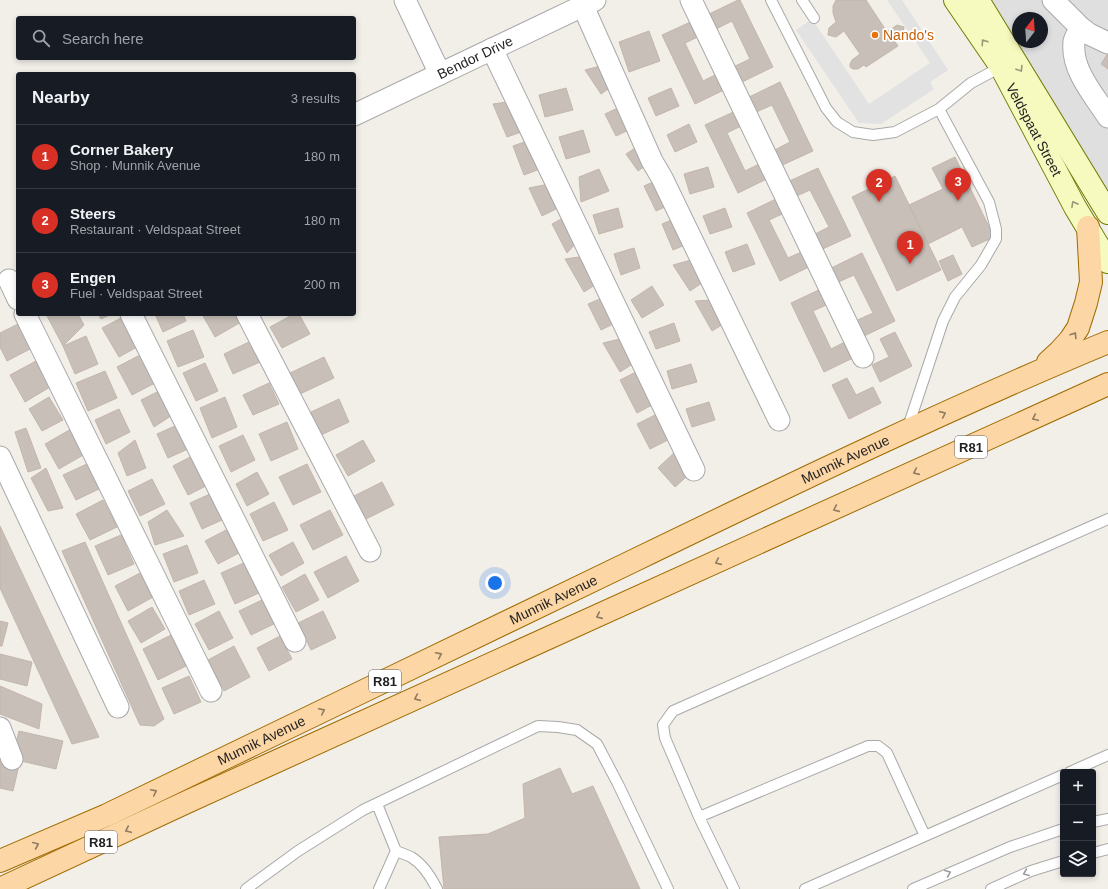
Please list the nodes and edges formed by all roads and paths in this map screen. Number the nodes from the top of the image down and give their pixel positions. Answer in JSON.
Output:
{"nodes":[{"id":1,"x":405,"y":0,"type":"edge"},
{"id":2,"x":772,"y":0,"type":"edge"},
{"id":3,"x":802,"y":0,"type":"edge"},
{"id":4,"x":955,"y":0,"type":"edge"},
{"id":5,"x":978,"y":0,"type":"edge"},
{"id":6,"x":1054,"y":0,"type":"edge"},
{"id":7,"x":589,"y":3,"type":"edge"},
{"id":8,"x":692,"y":3,"type":"edge"},
{"id":9,"x":814,"y":18,"type":"dead end"},
{"id":10,"x":1080,"y":28,"type":"junction"},
{"id":11,"x":1108,"y":43,"type":"edge"},
{"id":12,"x":492,"y":49,"type":"junction"},
{"id":13,"x":1001,"y":67,"type":"junction"},
{"id":14,"x":440,"y":74,"type":"junction"},
{"id":15,"x":940,"y":109,"type":"junction"},
{"id":16,"x":356,"y":114,"type":"edge"},
{"id":17,"x":1108,"y":117,"type":"edge"},
{"id":18,"x":1108,"y":213,"type":"edge"},
{"id":19,"x":1088,"y":227,"type":"junction"},
{"id":20,"x":1108,"y":262,"type":"edge"},
{"id":21,"x":9,"y":279,"type":"edge"},
{"id":22,"x":16,"y":295,"type":"edge"},
{"id":23,"x":26,"y":316,"type":"edge"},
{"id":24,"x":132,"y":316,"type":"edge"},
{"id":25,"x":248,"y":316,"type":"edge"},
{"id":26,"x":1108,"y":342,"type":"edge"},
{"id":27,"x":863,"y":357,"type":"dead end"},
{"id":28,"x":1036,"y":372,"type":"junction"},
{"id":29,"x":1108,"y":384,"type":"edge"},
{"id":30,"x":1108,"y":400,"type":"edge"},
{"id":31,"x":1070,"y":402,"type":"junction"},
{"id":32,"x":780,"y":420,"type":"dead end"},
{"id":33,"x":907,"y":430,"type":"junction"},
{"id":34,"x":0,"y":457,"type":"edge"},
{"id":35,"x":694,"y":470,"type":"dead end"},
{"id":36,"x":1108,"y":519,"type":"edge"},
{"id":37,"x":370,"y":551,"type":"dead end"},
{"id":38,"x":295,"y":641,"type":"dead end"},
{"id":39,"x":211,"y":691,"type":"dead end"},
{"id":40,"x":118,"y":707,"type":"dead end"},
{"id":41,"x":0,"y":728,"type":"edge"},
{"id":42,"x":1108,"y":755,"type":"edge"},
{"id":43,"x":12,"y":759,"type":"dead end"},
{"id":44,"x":1077,"y":769,"type":"edge"},
{"id":45,"x":1060,"y":776,"type":"edge"},
{"id":46,"x":377,"y":804,"type":"junction"},
{"id":47,"x":699,"y":817,"type":"junction"},
{"id":48,"x":1108,"y":819,"type":"edge"},
{"id":49,"x":1096,"y":821,"type":"edge"},
{"id":50,"x":1060,"y":830,"type":"edge"},
{"id":51,"x":925,"y":836,"type":"junction"},
{"id":52,"x":1108,"y":849,"type":"edge"},
{"id":53,"x":396,"y":851,"type":"junction"},
{"id":54,"x":1096,"y":852,"type":"edge"},
{"id":55,"x":0,"y":860,"type":"edge"},
{"id":56,"x":1060,"y":862,"type":"edge"},
{"id":57,"x":0,"y":889,"type":"edge"},
{"id":58,"x":246,"y":889,"type":"edge"},
{"id":59,"x":379,"y":889,"type":"edge"},
{"id":60,"x":437,"y":889,"type":"edge"},
{"id":61,"x":668,"y":889,"type":"edge"},
{"id":62,"x":734,"y":889,"type":"edge"},
{"id":63,"x":805,"y":889,"type":"edge"},
{"id":64,"x":913,"y":889,"type":"edge"},
{"id":65,"x":991,"y":889,"type":"edge"}],
"edges":[{"from":1,"to":14,"type":"street"},
{"from":2,"to":15,"type":"lane"},
{"from":3,"to":9,"type":"lane"},
{"from":13,"to":4,"type":"street","name":"Veldspaat Street","one_way":true},
{"from":5,"to":18,"type":"street","name":"Veldspaat Street","one_way":true},
{"from":6,"to":10,"type":"street"},
{"from":7,"to":12,"type":"street","name":"Bendor Drive"},
{"from":7,"to":32,"type":"street"},
{"from":8,"to":27,"type":"street"},
{"from":10,"to":11,"type":"street"},
{"from":10,"to":17,"type":"street"},
{"from":12,"to":14,"type":"street","name":"Bendor Drive"},
{"from":12,"to":35,"type":"street"},
{"from":13,"to":15,"type":"lane"},
{"from":19,"to":13,"type":"street","name":"Veldspaat Street","one_way":true},
{"from":14,"to":16,"type":"street","name":"Bendor Drive"},
{"from":15,"to":33,"type":"lane"},
{"from":19,"to":20,"type":"street","name":"Veldspaat Street"},
{"from":28,"to":19,"type":"main road","one_way":true},
{"from":21,"to":22,"type":"street"},
{"from":23,"to":39,"type":"street"},
{"from":24,"to":38,"type":"street"},
{"from":25,"to":37,"type":"street"},
{"from":26,"to":28,"type":"main road","name":"Munnik Avenue","number":"R81"},
{"from":33,"to":28,"type":"main road","name":"Munnik Avenue","number":"R81","one_way":true},
{"from":29,"to":31,"type":"main road","name":"Munnik Avenue","number":"R81"},
{"from":30,"to":31,"type":"main road"},
{"from":31,"to":57,"type":"main road","name":"Munnik Avenue","number":"R81","one_way":true},
{"from":55,"to":33,"type":"main road","name":"Munnik Avenue","number":"R81","one_way":true},
{"from":34,"to":40,"type":"street"},
{"from":36,"to":47,"type":"lane"},
{"from":41,"to":43,"type":"street"},
{"from":42,"to":44,"type":"lane"},
{"from":45,"to":51,"type":"lane"},
{"from":46,"to":53,"type":"lane"},
{"from":46,"to":58,"type":"lane"},
{"from":46,"to":61,"type":"lane"},
{"from":47,"to":51,"type":"lane"},
{"from":47,"to":62,"type":"lane"},
{"from":48,"to":49,"type":"lane"},
{"from":64,"to":50,"type":"lane","one_way":true},
{"from":51,"to":63,"type":"lane"},
{"from":52,"to":54,"type":"lane"},
{"from":53,"to":59,"type":"lane"},
{"from":53,"to":60,"type":"lane"},
{"from":56,"to":65,"type":"lane","one_way":true}]}
